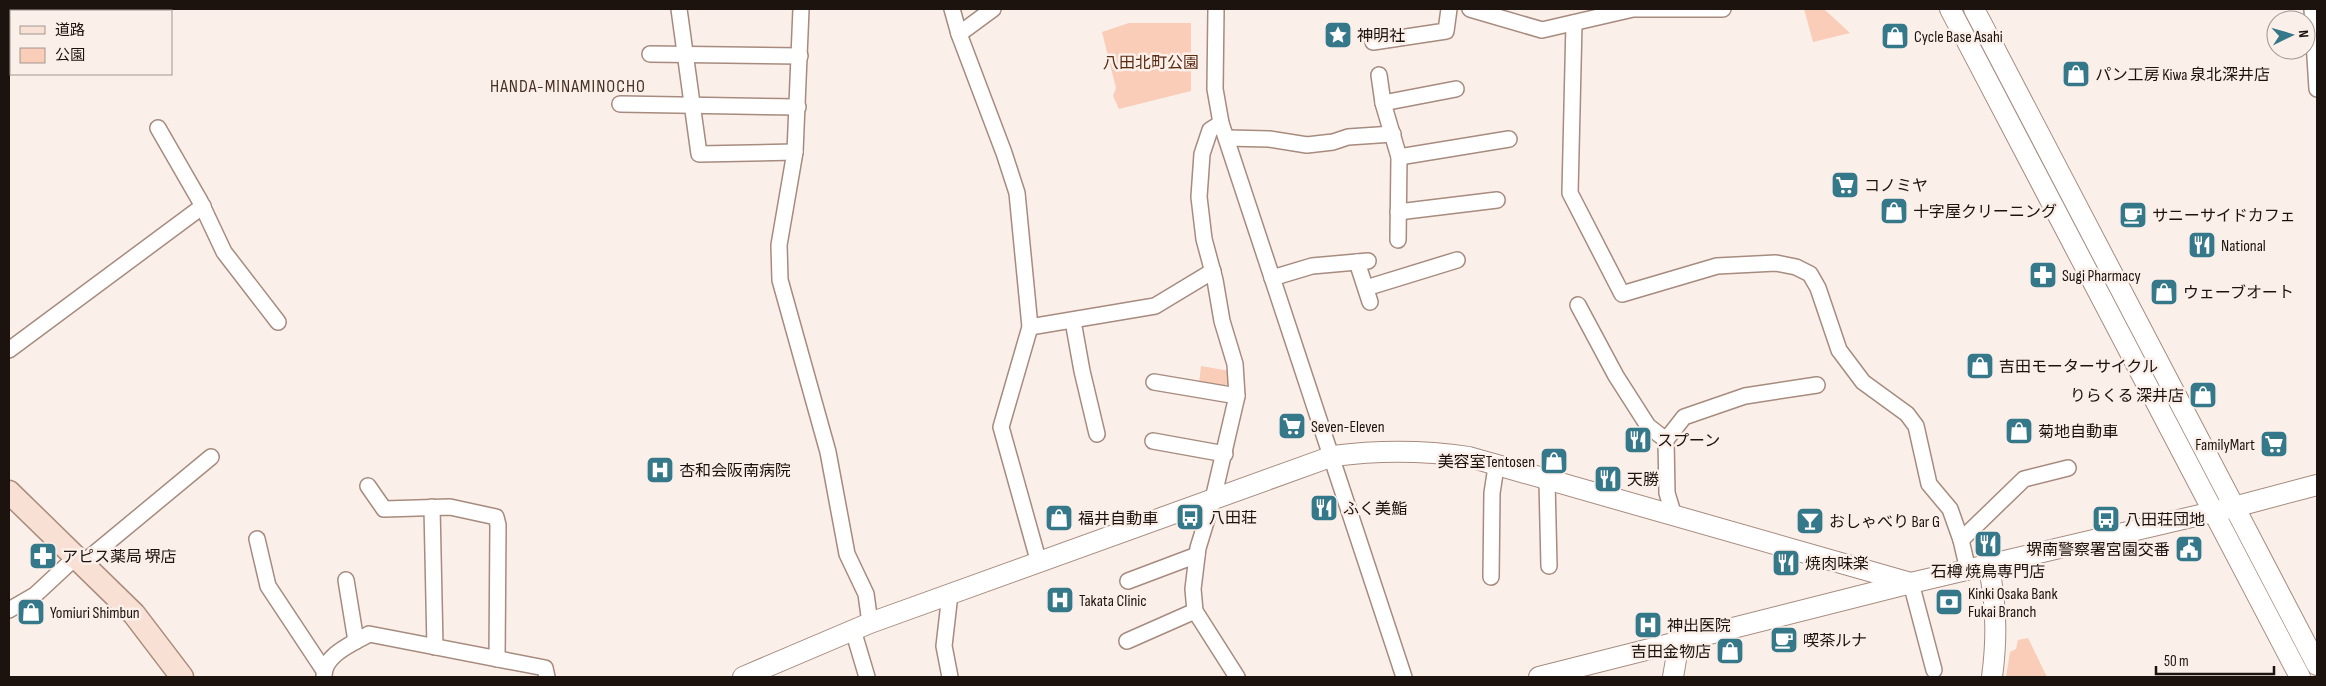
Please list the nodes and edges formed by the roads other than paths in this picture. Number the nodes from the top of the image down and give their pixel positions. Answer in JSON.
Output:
{"nodes":[{"id":1,"x":679,"y":9,"type":"edge"},
{"id":2,"x":801,"y":9,"type":"edge"},
{"id":3,"x":952,"y":9,"type":"edge"},
{"id":4,"x":993,"y":9,"type":"edge"},
{"id":5,"x":1216,"y":9,"type":"edge"},
{"id":6,"x":1449,"y":9,"type":"edge"},
{"id":7,"x":1470,"y":9,"type":"edge"},
{"id":8,"x":1723,"y":9,"type":"edge"},
{"id":9,"x":1950,"y":9,"type":"edge"},
{"id":10,"x":1974,"y":9,"type":"edge"},
{"id":11,"x":2312,"y":9,"type":"edge"},
{"id":12,"x":9,"y":14,"type":"edge"},
{"id":13,"x":1582,"y":17,"type":"edge"},
{"id":14,"x":10,"y":19,"type":"edge"},
{"id":15,"x":959,"y":34,"type":"junction"},
{"id":16,"x":1373,"y":42,"type":"dead end"},
{"id":17,"x":650,"y":54,"type":"dead end"},
{"id":18,"x":685,"y":54,"type":"junction"},
{"id":19,"x":800,"y":56,"type":"junction"},
{"id":20,"x":1379,"y":75,"type":"dead end"},
{"id":21,"x":2317,"y":88,"type":"edge"},
{"id":22,"x":1456,"y":89,"type":"dead end"},
{"id":23,"x":1383,"y":103,"type":"junction"},
{"id":24,"x":620,"y":104,"type":"dead end"},
{"id":25,"x":692,"y":106,"type":"junction"},
{"id":26,"x":798,"y":107,"type":"junction"},
{"id":27,"x":1221,"y":122,"type":"junction"},
{"id":28,"x":158,"y":128,"type":"dead end"},
{"id":29,"x":1393,"y":134,"type":"junction"},
{"id":30,"x":1227,"y":138,"type":"junction"},
{"id":31,"x":1509,"y":139,"type":"dead end"},
{"id":32,"x":795,"y":152,"type":"junction"},
{"id":33,"x":1399,"y":157,"type":"junction"},
{"id":34,"x":1496,"y":200,"type":"dead end"},
{"id":35,"x":203,"y":206,"type":"junction"},
{"id":36,"x":1398,"y":212,"type":"junction"},
{"id":37,"x":1398,"y":240,"type":"dead end"},
{"id":38,"x":1457,"y":260,"type":"dead end"},
{"id":39,"x":1213,"y":270,"type":"junction"},
{"id":40,"x":1272,"y":278,"type":"junction"},
{"id":41,"x":1578,"y":305,"type":"dead end"},
{"id":42,"x":1073,"y":321,"type":"junction"},
{"id":43,"x":278,"y":322,"type":"dead end"},
{"id":44,"x":1030,"y":327,"type":"junction"},
{"id":45,"x":9,"y":350,"type":"edge"},
{"id":46,"x":1154,"y":382,"type":"dead end"},
{"id":47,"x":1817,"y":385,"type":"dead end"},
{"id":48,"x":1237,"y":396,"type":"junction"},
{"id":49,"x":1097,"y":434,"type":"dead end"},
{"id":50,"x":1666,"y":440,"type":"junction"},
{"id":51,"x":1153,"y":441,"type":"dead end"},
{"id":52,"x":1225,"y":454,"type":"junction"},
{"id":53,"x":1333,"y":456,"type":"junction"},
{"id":54,"x":211,"y":457,"type":"dead end"},
{"id":55,"x":1496,"y":466,"type":"junction"},
{"id":56,"x":2068,"y":468,"type":"dead end"},
{"id":57,"x":1547,"y":481,"type":"junction"},
{"id":58,"x":2317,"y":485,"type":"edge"},
{"id":59,"x":368,"y":486,"type":"dead end"},
{"id":60,"x":9,"y":492,"type":"edge"},
{"id":61,"x":1214,"y":499,"type":"junction"},
{"id":62,"x":432,"y":507,"type":"junction"},
{"id":63,"x":2234,"y":507,"type":"junction"},
{"id":64,"x":2213,"y":512,"type":"junction"},
{"id":65,"x":1674,"y":516,"type":"junction"},
{"id":66,"x":257,"y":539,"type":"dead end"},
{"id":67,"x":1961,"y":540,"type":"junction"},
{"id":68,"x":1197,"y":555,"type":"junction"},
{"id":69,"x":80,"y":560,"type":"junction"},
{"id":70,"x":1038,"y":563,"type":"junction"},
{"id":71,"x":1988,"y":565,"type":"junction"},
{"id":72,"x":1549,"y":566,"type":"dead end"},
{"id":73,"x":1968,"y":570,"type":"junction"},
{"id":74,"x":1491,"y":577,"type":"dead end"},
{"id":75,"x":346,"y":580,"type":"dead end"},
{"id":76,"x":1128,"y":581,"type":"dead end"},
{"id":77,"x":1911,"y":583,"type":"junction"},
{"id":78,"x":950,"y":594,"type":"junction"},
{"id":79,"x":9,"y":610,"type":"edge"},
{"id":80,"x":1195,"y":611,"type":"junction"},
{"id":81,"x":861,"y":626,"type":"junction"},
{"id":82,"x":356,"y":641,"type":"junction"},
{"id":83,"x":1128,"y":641,"type":"dead end"},
{"id":84,"x":1679,"y":642,"type":"junction"},
{"id":85,"x":434,"y":647,"type":"junction"},
{"id":86,"x":496,"y":659,"type":"junction"},
{"id":87,"x":2317,"y":665,"type":"edge"},
{"id":88,"x":1934,"y":670,"type":"dead end"},
{"id":89,"x":324,"y":673,"type":"edge"},
{"id":90,"x":182,"y":677,"type":"edge"},
{"id":91,"x":547,"y":677,"type":"edge"},
{"id":92,"x":743,"y":677,"type":"edge"},
{"id":93,"x":867,"y":677,"type":"edge"},
{"id":94,"x":950,"y":677,"type":"edge"},
{"id":95,"x":1237,"y":677,"type":"edge"},
{"id":96,"x":1404,"y":677,"type":"edge"},
{"id":97,"x":1540,"y":677,"type":"edge"},
{"id":98,"x":1673,"y":677,"type":"edge"},
{"id":99,"x":1992,"y":677,"type":"edge"},
{"id":100,"x":2300,"y":677,"type":"edge"}],
"edges":[{"from":1,"to":18,"type":"street"},
{"from":2,"to":19,"type":"street"},
{"from":3,"to":15,"type":"street"},
{"from":4,"to":15,"type":"street"},
{"from":5,"to":27,"type":"street"},
{"from":6,"to":16,"type":"street"},
{"from":7,"to":13,"type":"street"},
{"from":8,"to":13,"type":"street"},
{"from":9,"to":64,"type":"street"},
{"from":10,"to":63,"type":"street"},
{"from":11,"to":21,"type":"street"},
{"from":12,"to":14,"type":"street"},
{"from":13,"to":67,"type":"street"},
{"from":15,"to":44,"type":"street"},
{"from":17,"to":18,"type":"street"},
{"from":18,"to":19,"type":"street"},
{"from":18,"to":25,"type":"street"},
{"from":19,"to":26,"type":"street"},
{"from":20,"to":23,"type":"street"},
{"from":22,"to":23,"type":"street"},
{"from":23,"to":29,"type":"street"},
{"from":24,"to":25,"type":"street"},
{"from":25,"to":26,"type":"street"},
{"from":25,"to":32,"type":"street"},
{"from":26,"to":32,"type":"street"},
{"from":27,"to":30,"type":"street"},
{"from":27,"to":39,"type":"street"},
{"from":28,"to":35,"type":"street"},
{"from":29,"to":30,"type":"street"},
{"from":29,"to":33,"type":"street"},
{"from":30,"to":40,"type":"street"},
{"from":31,"to":33,"type":"street"},
{"from":32,"to":81,"type":"street"},
{"from":33,"to":36,"type":"street"},
{"from":34,"to":36,"type":"street"},
{"from":35,"to":43,"type":"street"},
{"from":35,"to":45,"type":"street"},
{"from":36,"to":37,"type":"street"},
{"from":38,"to":40,"type":"street"},
{"from":39,"to":42,"type":"street"},
{"from":39,"to":48,"type":"street"},
{"from":40,"to":53,"type":"street"},
{"from":41,"to":50,"type":"street"},
{"from":42,"to":44,"type":"street"},
{"from":42,"to":49,"type":"street"},
{"from":44,"to":70,"type":"street"},
{"from":46,"to":48,"type":"street"},
{"from":47,"to":50,"type":"street"},
{"from":48,"to":52,"type":"street"},
{"from":50,"to":65,"type":"street"},
{"from":51,"to":52,"type":"street"},
{"from":52,"to":61,"type":"street"},
{"from":53,"to":55,"type":"street"},
{"from":53,"to":61,"type":"street"},
{"from":53,"to":96,"type":"street"},
{"from":54,"to":69,"type":"street"},
{"from":55,"to":57,"type":"street"},
{"from":55,"to":74,"type":"street"},
{"from":56,"to":67,"type":"street"},
{"from":57,"to":65,"type":"street"},
{"from":57,"to":72,"type":"street"},
{"from":58,"to":63,"type":"street"},
{"from":59,"to":62,"type":"street"},
{"from":60,"to":69,"type":"main road"},
{"from":61,"to":68,"type":"street"},
{"from":61,"to":70,"type":"street"},
{"from":62,"to":85,"type":"street"},
{"from":62,"to":86,"type":"street"},
{"from":63,"to":64,"type":"street"},
{"from":63,"to":87,"type":"street"},
{"from":64,"to":71,"type":"street"},
{"from":64,"to":100,"type":"street"},
{"from":65,"to":77,"type":"street"},
{"from":66,"to":89,"type":"street"},
{"from":67,"to":73,"type":"street"},
{"from":68,"to":76,"type":"street"},
{"from":68,"to":80,"type":"street"},
{"from":69,"to":79,"type":"street"},
{"from":69,"to":90,"type":"main road"},
{"from":70,"to":78,"type":"street"},
{"from":71,"to":73,"type":"street"},
{"from":71,"to":99,"type":"street"},
{"from":73,"to":77,"type":"street"},
{"from":75,"to":82,"type":"street"},
{"from":77,"to":84,"type":"street"},
{"from":77,"to":88,"type":"street"},
{"from":78,"to":81,"type":"street"},
{"from":78,"to":94,"type":"street"},
{"from":80,"to":83,"type":"street"},
{"from":80,"to":95,"type":"street"},
{"from":81,"to":92,"type":"street"},
{"from":81,"to":93,"type":"street"},
{"from":82,"to":85,"type":"street"},
{"from":82,"to":89,"type":"street"},
{"from":84,"to":97,"type":"street"},
{"from":84,"to":98,"type":"street"},
{"from":85,"to":86,"type":"street"},
{"from":86,"to":91,"type":"street"}]}
